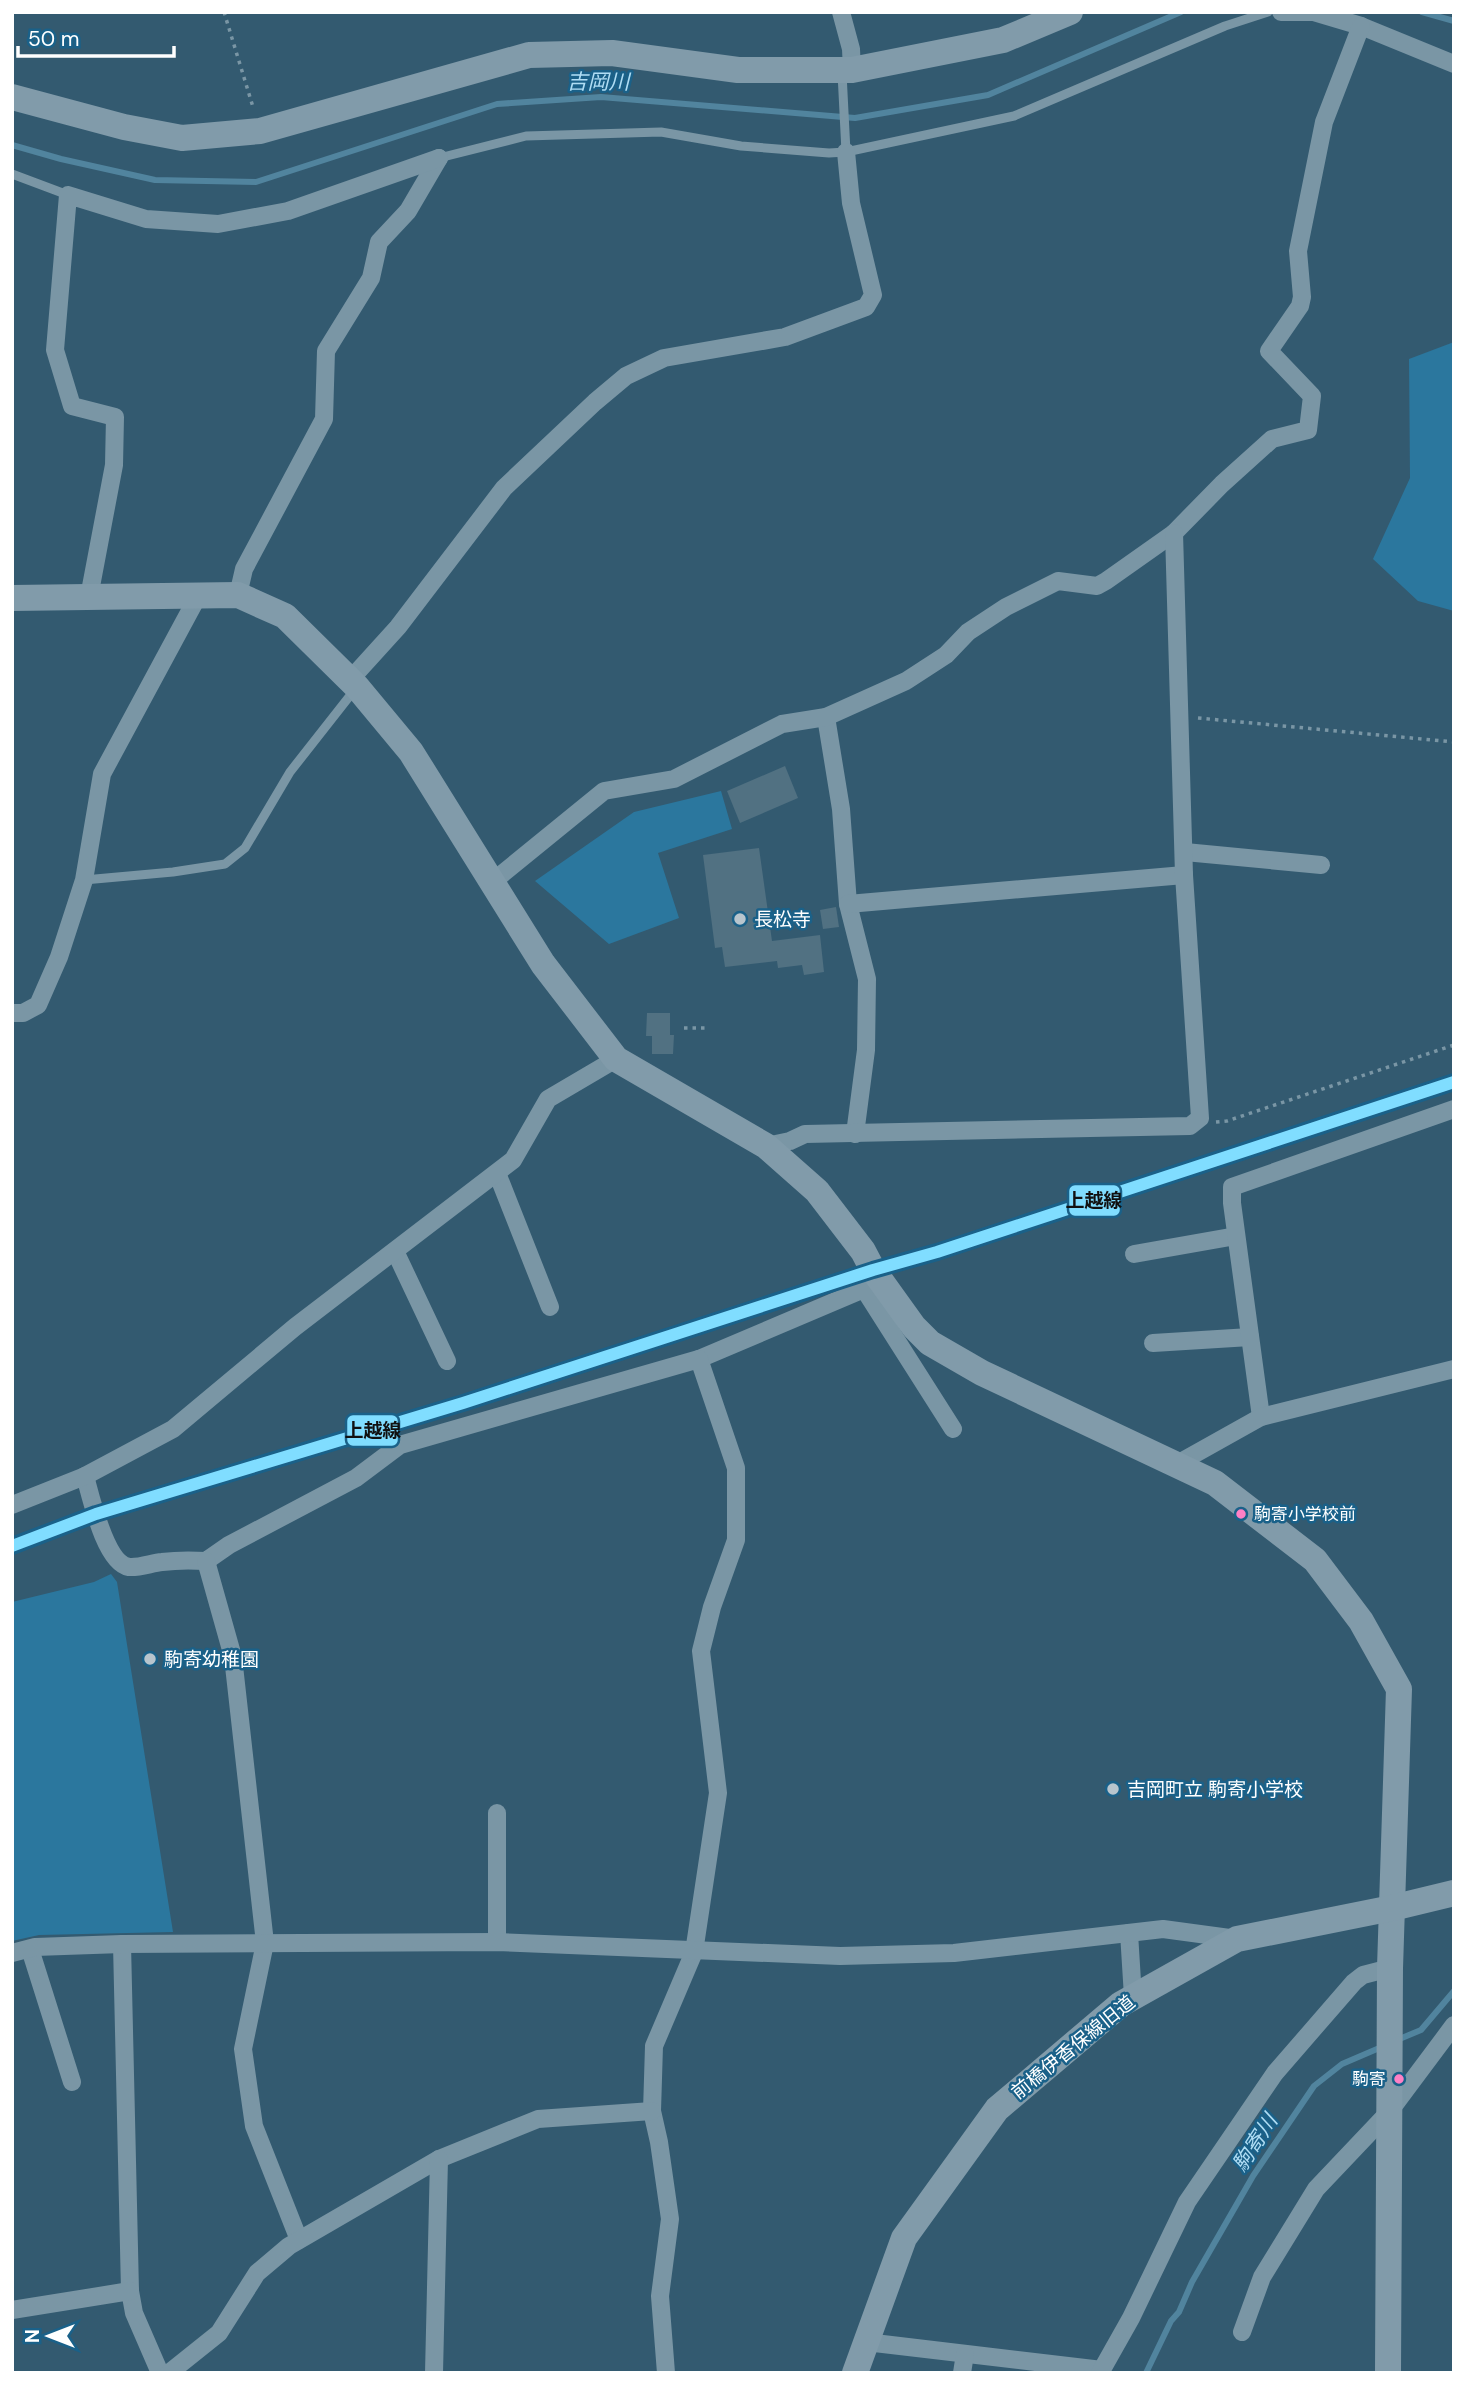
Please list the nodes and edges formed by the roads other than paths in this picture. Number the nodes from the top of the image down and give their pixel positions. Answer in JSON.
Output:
{"nodes":[{"id":1,"x":841,"y":12,"type":"edge"},
{"id":2,"x":1070,"y":12,"type":"edge"},
{"id":3,"x":1268,"y":12,"type":"edge"},
{"id":4,"x":1281,"y":12,"type":"edge"},
{"id":5,"x":1361,"y":26,"type":"junction"},
{"id":6,"x":1454,"y":64,"type":"edge"},
{"id":7,"x":846,"y":77,"type":"junction"},
{"id":8,"x":12,"y":97,"type":"edge"},
{"id":9,"x":846,"y":146,"type":"junction"},
{"id":10,"x":439,"y":158,"type":"junction"},
{"id":11,"x":12,"y":174,"type":"edge"},
{"id":12,"x":68,"y":195,"type":"junction"},
{"id":13,"x":1174,"y":533,"type":"junction"},
{"id":14,"x":198,"y":596,"type":"junction"},
{"id":15,"x":238,"y":596,"type":"junction"},
{"id":16,"x":89,"y":597,"type":"junction"},
{"id":17,"x":12,"y":598,"type":"edge"},
{"id":18,"x":353,"y":684,"type":"junction"},
{"id":19,"x":825,"y":718,"type":"junction"},
{"id":20,"x":1185,"y":852,"type":"junction"},
{"id":21,"x":1321,"y":865,"type":"dead end"},
{"id":22,"x":1184,"y":875,"type":"junction"},
{"id":23,"x":84,"y":880,"type":"junction"},
{"id":24,"x":491,"y":883,"type":"junction"},
{"id":25,"x":848,"y":904,"type":"junction"},
{"id":26,"x":12,"y":1013,"type":"edge"},
{"id":27,"x":616,"y":1059,"type":"junction"},
{"id":28,"x":1454,"y":1109,"type":"edge"},
{"id":29,"x":855,"y":1134,"type":"junction"},
{"id":30,"x":766,"y":1146,"type":"junction"},
{"id":31,"x":496,"y":1173,"type":"junction"},
{"id":32,"x":1236,"y":1236,"type":"junction"},
{"id":33,"x":395,"y":1251,"type":"junction"},
{"id":34,"x":1134,"y":1254,"type":"dead end"},
{"id":35,"x":550,"y":1307,"type":"dead end"},
{"id":36,"x":1250,"y":1337,"type":"junction"},
{"id":37,"x":930,"y":1343,"type":"junction"},
{"id":38,"x":1153,"y":1343,"type":"dead end"},
{"id":39,"x":906,"y":1356,"type":"junction"},
{"id":40,"x":699,"y":1359,"type":"junction"},
{"id":41,"x":447,"y":1361,"type":"dead end"},
{"id":42,"x":1454,"y":1369,"type":"edge"},
{"id":43,"x":1261,"y":1417,"type":"junction"},
{"id":44,"x":953,"y":1429,"type":"dead end"},
{"id":45,"x":1177,"y":1464,"type":"junction"},
{"id":46,"x":85,"y":1476,"type":"junction"},
{"id":47,"x":12,"y":1505,"type":"edge"},
{"id":48,"x":206,"y":1561,"type":"junction"},
{"id":49,"x":496,"y":1813,"type":"dead end"},
{"id":50,"x":1446,"y":1894,"type":"edge"},
{"id":51,"x":1392,"y":1908,"type":"junction"},
{"id":52,"x":1129,"y":1933,"type":"junction"},
{"id":53,"x":1237,"y":1939,"type":"junction"},
{"id":54,"x":497,"y":1942,"type":"junction"},
{"id":55,"x":265,"y":1943,"type":"junction"},
{"id":56,"x":122,"y":1944,"type":"junction"},
{"id":57,"x":21,"y":1951,"type":"edge"},
{"id":58,"x":694,"y":1952,"type":"junction"},
{"id":59,"x":1390,"y":1968,"type":"junction"},
{"id":60,"x":1133,"y":1997,"type":"junction"},
{"id":61,"x":1454,"y":2025,"type":"edge"},
{"id":62,"x":72,"y":2082,"type":"dead end"},
{"id":63,"x":652,"y":2110,"type":"junction"},
{"id":64,"x":1389,"y":2112,"type":"junction"},
{"id":65,"x":439,"y":2159,"type":"junction"},
{"id":66,"x":299,"y":2240,"type":"junction"},
{"id":67,"x":130,"y":2291,"type":"junction"},
{"id":68,"x":12,"y":2309,"type":"edge"},
{"id":69,"x":1242,"y":2332,"type":"dead end"},
{"id":70,"x":866,"y":2342,"type":"junction"},
{"id":71,"x":965,"y":2354,"type":"junction"},
{"id":72,"x":1101,"y":2371,"type":"edge"},
{"id":73,"x":160,"y":2373,"type":"edge"},
{"id":74,"x":169,"y":2373,"type":"edge"},
{"id":75,"x":434,"y":2373,"type":"edge"},
{"id":76,"x":666,"y":2373,"type":"edge"},
{"id":77,"x":855,"y":2373,"type":"edge"},
{"id":78,"x":962,"y":2373,"type":"edge"},
{"id":79,"x":1388,"y":2373,"type":"edge"}],
"edges":[{"from":1,"to":7,"type":"street"},
{"from":2,"to":7,"type":"street"},
{"from":3,"to":9,"type":"lane"},
{"from":4,"to":5,"type":"street"},
{"from":5,"to":6,"type":"street"},
{"from":5,"to":13,"type":"street"},
{"from":7,"to":8,"type":"street"},
{"from":7,"to":9,"type":"lane"},
{"from":9,"to":10,"type":"lane"},
{"from":9,"to":18,"type":"street"},
{"from":10,"to":12,"type":"street"},
{"from":10,"to":15,"type":"street"},
{"from":11,"to":12,"type":"lane"},
{"from":12,"to":16,"type":"street"},
{"from":13,"to":19,"type":"street"},
{"from":13,"to":20,"type":"street"},
{"from":14,"to":15,"type":"street"},
{"from":14,"to":16,"type":"street"},
{"from":14,"to":23,"type":"street"},
{"from":15,"to":18,"type":"street"},
{"from":16,"to":17,"type":"street"},
{"from":18,"to":23,"type":"lane"},
{"from":18,"to":24,"type":"street"},
{"from":19,"to":24,"type":"street"},
{"from":19,"to":25,"type":"street"},
{"from":20,"to":21,"type":"street"},
{"from":20,"to":22,"type":"street"},
{"from":22,"to":25,"type":"street"},
{"from":22,"to":29,"type":"street"},
{"from":23,"to":26,"type":"street"},
{"from":24,"to":27,"type":"street"},
{"from":25,"to":29,"type":"street"},
{"from":27,"to":30,"type":"street"},
{"from":27,"to":31,"type":"street"},
{"from":28,"to":32,"type":"street"},
{"from":29,"to":30,"type":"street"},
{"from":30,"to":37,"type":"street"},
{"from":31,"to":33,"type":"street"},
{"from":31,"to":35,"type":"street"},
{"from":32,"to":34,"type":"street"},
{"from":32,"to":36,"type":"street"},
{"from":33,"to":41,"type":"street"},
{"from":33,"to":46,"type":"street"},
{"from":36,"to":38,"type":"street"},
{"from":36,"to":43,"type":"street"},
{"from":37,"to":39,"type":"street"},
{"from":37,"to":45,"type":"street"},
{"from":39,"to":40,"type":"street"},
{"from":39,"to":44,"type":"street"},
{"from":40,"to":48,"type":"street"},
{"from":40,"to":58,"type":"street"},
{"from":42,"to":43,"type":"street"},
{"from":43,"to":45,"type":"street"},
{"from":45,"to":51,"type":"street"},
{"from":46,"to":47,"type":"street"},
{"from":46,"to":48,"type":"street"},
{"from":48,"to":55,"type":"street"},
{"from":49,"to":54,"type":"street"},
{"from":50,"to":51,"type":"street","name":"前橋伊香保線旧道"},
{"from":51,"to":53,"type":"street","name":"前橋伊香保線旧道"},
{"from":51,"to":59,"type":"street"},
{"from":52,"to":53,"type":"street"},
{"from":52,"to":58,"type":"street"},
{"from":52,"to":60,"type":"street"},
{"from":53,"to":60,"type":"street","name":"前橋伊香保線旧道"},
{"from":54,"to":55,"type":"street"},
{"from":54,"to":58,"type":"street"},
{"from":55,"to":56,"type":"street"},
{"from":55,"to":66,"type":"street"},
{"from":56,"to":57,"type":"street"},
{"from":56,"to":67,"type":"street"},
{"from":57,"to":62,"type":"street"},
{"from":58,"to":63,"type":"street"},
{"from":59,"to":64,"type":"street"},
{"from":59,"to":72,"type":"street"},
{"from":60,"to":70,"type":"street","name":"前橋伊香保線旧道"},
{"from":61,"to":64,"type":"street"},
{"from":63,"to":65,"type":"street"},
{"from":63,"to":76,"type":"street"},
{"from":64,"to":69,"type":"street"},
{"from":64,"to":79,"type":"street"},
{"from":65,"to":66,"type":"street"},
{"from":65,"to":75,"type":"street"},
{"from":66,"to":74,"type":"street"},
{"from":67,"to":68,"type":"street"},
{"from":67,"to":73,"type":"street"},
{"from":70,"to":71,"type":"street"},
{"from":70,"to":77,"type":"street","name":"前橋伊香保線旧道"},
{"from":71,"to":72,"type":"street"},
{"from":71,"to":78,"type":"street"}]}
